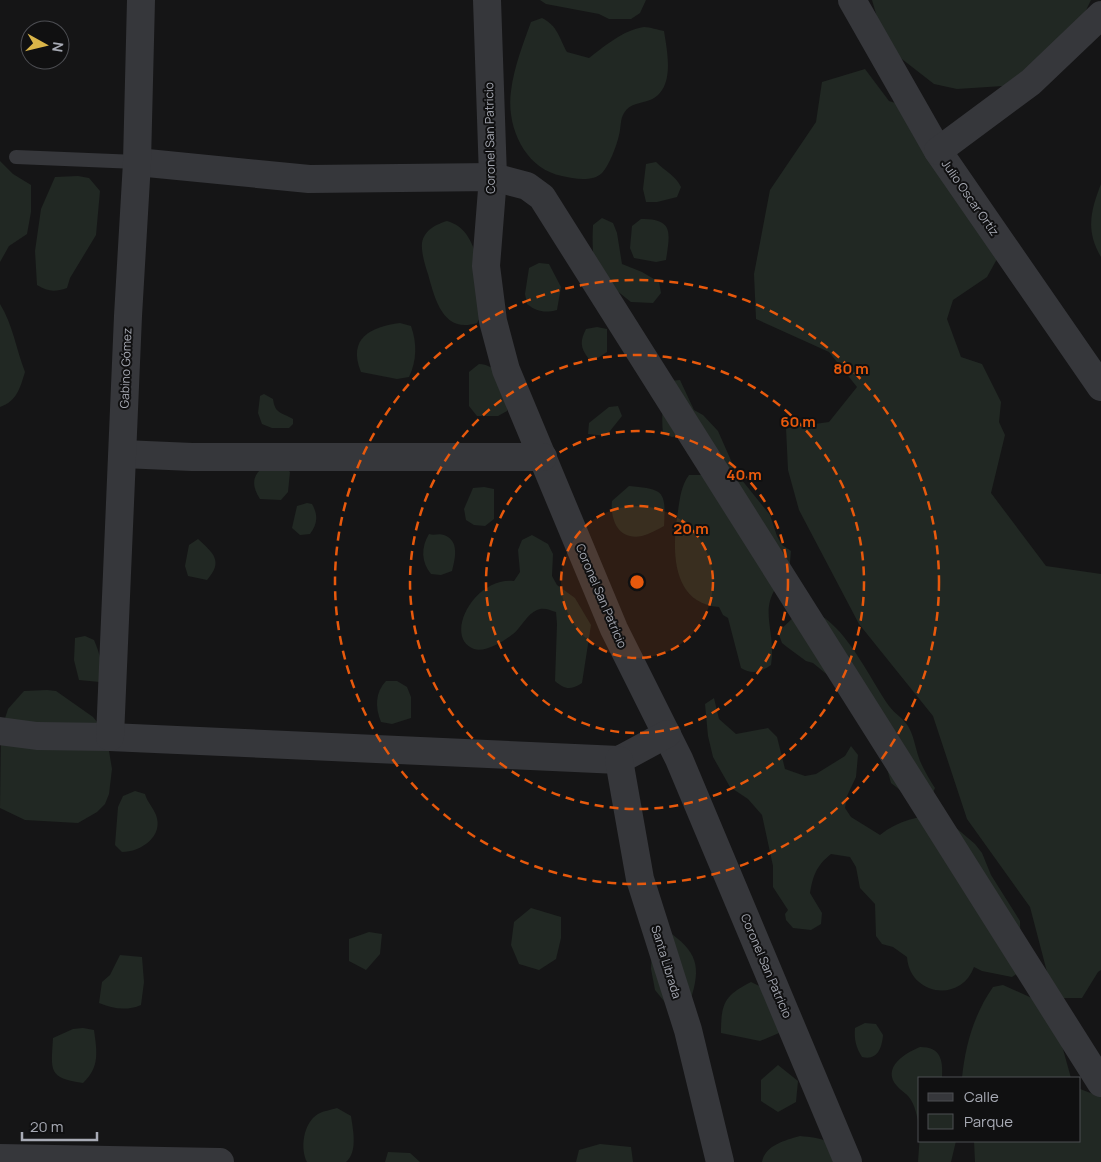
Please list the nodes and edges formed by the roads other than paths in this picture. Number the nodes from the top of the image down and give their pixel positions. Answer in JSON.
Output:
{"nodes":[{"id":1,"x":141,"y":0,"type":"edge"},
{"id":2,"x":486,"y":0,"type":"edge"},
{"id":3,"x":852,"y":0,"type":"edge"},
{"id":4,"x":1101,"y":15,"type":"edge"},
{"id":5,"x":938,"y":151,"type":"junction"},
{"id":6,"x":16,"y":157,"type":"dead end"},
{"id":7,"x":137,"y":162,"type":"junction"},
{"id":8,"x":493,"y":178,"type":"junction"},
{"id":9,"x":1101,"y":387,"type":"edge"},
{"id":10,"x":123,"y":454,"type":"junction"},
{"id":11,"x":543,"y":457,"type":"junction"},
{"id":12,"x":0,"y":731,"type":"edge"},
{"id":13,"x":667,"y":734,"type":"junction"},
{"id":14,"x":110,"y":736,"type":"junction"},
{"id":15,"x":620,"y":760,"type":"junction"},
{"id":16,"x":1101,"y":1083,"type":"edge"},
{"id":17,"x":0,"y":1158,"type":"edge"},
{"id":18,"x":220,"y":1162,"type":"edge"},
{"id":19,"x":720,"y":1162,"type":"edge"},
{"id":20,"x":848,"y":1162,"type":"edge"}],
"edges":[{"from":1,"to":7,"type":"street","name":"Gabino Gómez"},
{"from":2,"to":8,"type":"street","name":"Coronel San Patricio"},
{"from":3,"to":5,"type":"street","name":"Julio Oscar Ortíz"},
{"from":4,"to":5,"type":"street"},
{"from":5,"to":9,"type":"street","name":"Julio Oscar Ortíz"},
{"from":6,"to":7,"type":"lane"},
{"from":7,"to":8,"type":"street"},
{"from":7,"to":10,"type":"street","name":"Gabino Gómez"},
{"from":8,"to":11,"type":"street","name":"Coronel San Patricio"},
{"from":8,"to":16,"type":"street"},
{"from":10,"to":11,"type":"street"},
{"from":10,"to":14,"type":"street","name":"Gabino Gómez"},
{"from":11,"to":13,"type":"street","name":"Coronel San Patricio"},
{"from":12,"to":14,"type":"street"},
{"from":13,"to":15,"type":"street"},
{"from":13,"to":20,"type":"street","name":"Coronel San Patricio"},
{"from":14,"to":15,"type":"street"},
{"from":15,"to":19,"type":"street","name":"Santa Librada"},
{"from":17,"to":18,"type":"street"}]}
